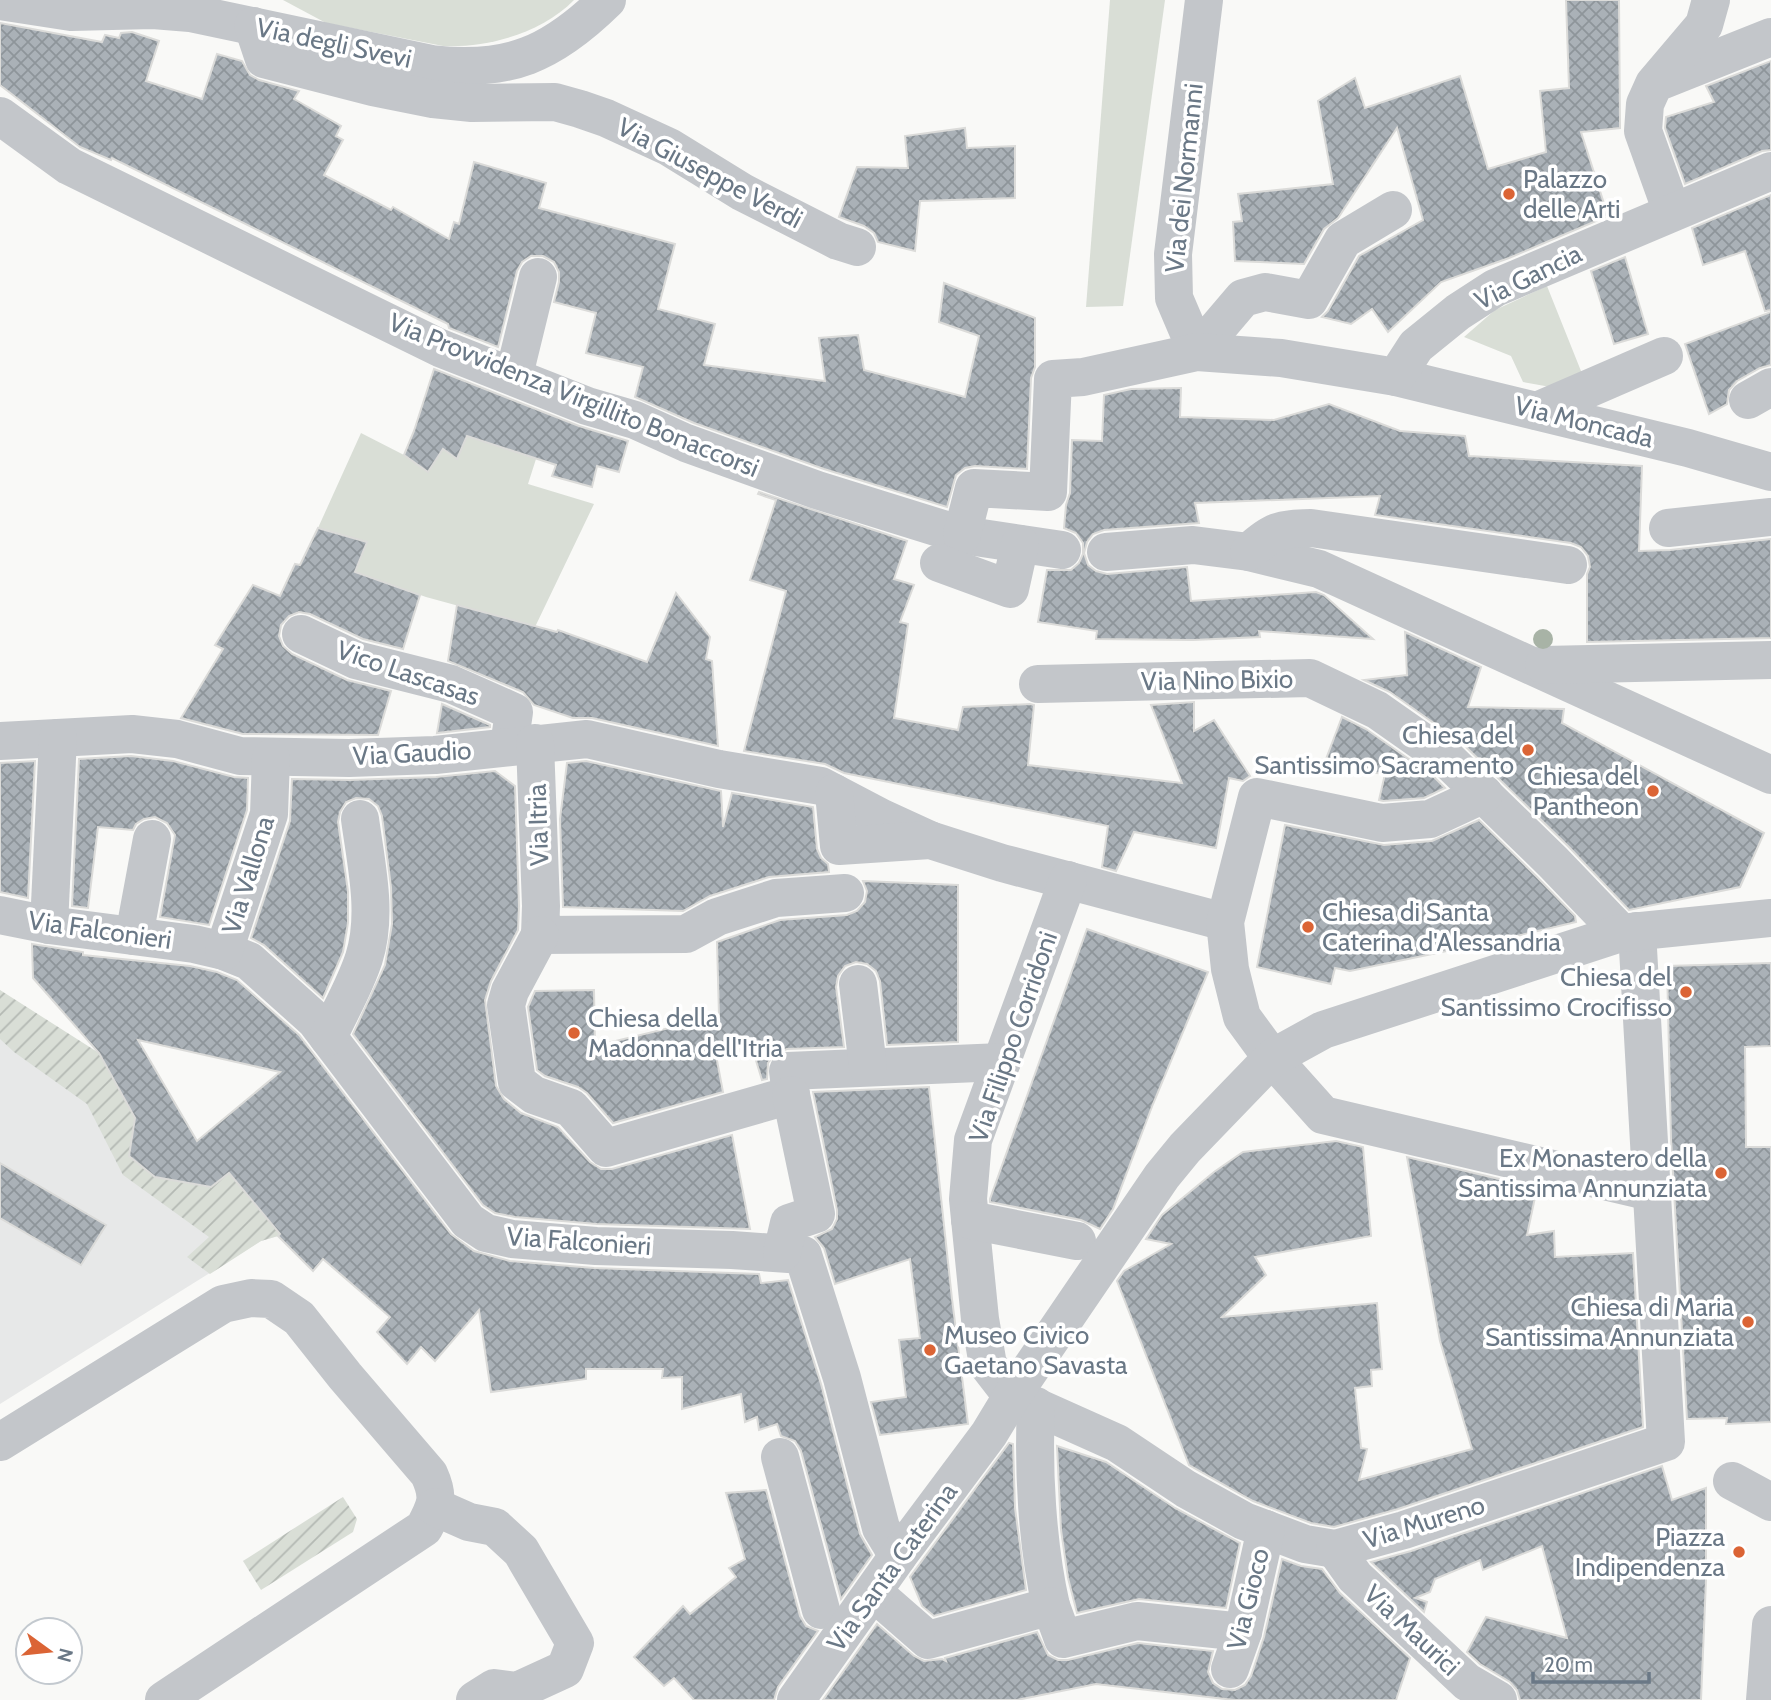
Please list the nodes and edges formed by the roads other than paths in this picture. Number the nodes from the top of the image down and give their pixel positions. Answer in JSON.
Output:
{"nodes":[{"id":1,"x":607,"y":0,"type":"edge"},
{"id":2,"x":1204,"y":0,"type":"edge"},
{"id":3,"x":1711,"y":0,"type":"edge"},
{"id":4,"x":0,"y":1,"type":"edge"},
{"id":5,"x":253,"y":26,"type":"junction"},
{"id":6,"x":1771,"y":37,"type":"edge"},
{"id":7,"x":1654,"y":84,"type":"junction"},
{"id":8,"x":0,"y":116,"type":"edge"},
{"id":9,"x":1771,"y":171,"type":"edge"},
{"id":10,"x":1393,"y":211,"type":"dead end"},
{"id":11,"x":1672,"y":212,"type":"junction"},
{"id":12,"x":857,"y":247,"type":"dead end"},
{"id":13,"x":538,"y":277,"type":"dead end"},
{"id":14,"x":1197,"y":352,"type":"junction"},
{"id":15,"x":1664,"y":356,"type":"dead end"},
{"id":16,"x":514,"y":375,"type":"junction"},
{"id":17,"x":1396,"y":377,"type":"junction"},
{"id":18,"x":1537,"y":411,"type":"junction"},
{"id":19,"x":1771,"y":472,"type":"edge"},
{"id":20,"x":1771,"y":517,"type":"edge"},
{"id":21,"x":1668,"y":528,"type":"dead end"},
{"id":22,"x":951,"y":549,"type":"junction"},
{"id":23,"x":1062,"y":550,"type":"dead end"},
{"id":24,"x":1106,"y":552,"type":"dead end"},
{"id":25,"x":1249,"y":552,"type":"junction"},
{"id":26,"x":1568,"y":565,"type":"dead end"},
{"id":27,"x":301,"y":634,"type":"dead end"},
{"id":28,"x":1771,"y":660,"type":"edge"},
{"id":29,"x":1531,"y":665,"type":"junction"},
{"id":30,"x":1038,"y":684,"type":"dead end"},
{"id":31,"x":520,"y":734,"type":"junction"},
{"id":32,"x":58,"y":738,"type":"junction"},
{"id":33,"x":0,"y":741,"type":"edge"},
{"id":34,"x":271,"y":758,"type":"junction"},
{"id":35,"x":1771,"y":775,"type":"edge"},
{"id":36,"x":1484,"y":794,"type":"junction"},
{"id":37,"x":360,"y":819,"type":"dead end"},
{"id":38,"x":152,"y":839,"type":"dead end"},
{"id":39,"x":1068,"y":880,"type":"junction"},
{"id":40,"x":845,"y":893,"type":"dead end"},
{"id":41,"x":0,"y":915,"type":"edge"},
{"id":42,"x":1757,"y":918,"type":"edge"},
{"id":43,"x":540,"y":921,"type":"junction"},
{"id":44,"x":1225,"y":922,"type":"junction"},
{"id":45,"x":49,"y":925,"type":"junction"},
{"id":46,"x":1630,"y":927,"type":"junction"},
{"id":47,"x":134,"y":936,"type":"junction"},
{"id":48,"x":224,"y":951,"type":"junction"},
{"id":49,"x":858,"y":984,"type":"dead end"},
{"id":50,"x":328,"y":1037,"type":"junction"},
{"id":51,"x":1272,"y":1058,"type":"junction"},
{"id":52,"x":1002,"y":1062,"type":"junction"},
{"id":53,"x":869,"y":1067,"type":"junction"},
{"id":54,"x":791,"y":1096,"type":"junction"},
{"id":55,"x":1652,"y":1198,"type":"junction"},
{"id":56,"x":969,"y":1209,"type":"junction"},
{"id":57,"x":1094,"y":1246,"type":"junction"},
{"id":58,"x":782,"y":1254,"type":"junction"},
{"id":59,"x":1024,"y":1401,"type":"junction"},
{"id":60,"x":0,"y":1442,"type":"edge"},
{"id":61,"x":780,"y":1457,"type":"dead end"},
{"id":62,"x":1732,"y":1481,"type":"dead end"},
{"id":63,"x":1771,"y":1502,"type":"edge"},
{"id":64,"x":435,"y":1507,"type":"junction"},
{"id":65,"x":1265,"y":1529,"type":"junction"},
{"id":66,"x":1335,"y":1549,"type":"junction"},
{"id":67,"x":898,"y":1556,"type":"junction"},
{"id":68,"x":873,"y":1592,"type":"junction"},
{"id":69,"x":1051,"y":1606,"type":"junction"},
{"id":70,"x":821,"y":1610,"type":"dead end"},
{"id":71,"x":1771,"y":1625,"type":"edge"},
{"id":72,"x":1243,"y":1632,"type":"junction"},
{"id":73,"x":1230,"y":1669,"type":"dead end"},
{"id":74,"x":171,"y":1698,"type":"edge"},
{"id":75,"x":475,"y":1700,"type":"edge"},
{"id":76,"x":796,"y":1700,"type":"edge"},
{"id":77,"x":1499,"y":1700,"type":"edge"},
{"id":78,"x":1765,"y":1700,"type":"edge"}],
"edges":[{"from":1,"to":5,"type":"street","name":"Via degli Svevi"},
{"from":2,"to":14,"type":"street","name":"Via dei Normanni"},
{"from":3,"to":7,"type":"street"},
{"from":4,"to":5,"type":"street","name":"Via degli Svevi"},
{"from":5,"to":12,"type":"street","name":"Via Giuseppe Verdi"},
{"from":6,"to":7,"type":"street"},
{"from":7,"to":11,"type":"street"},
{"from":8,"to":16,"type":"street","name":"Via Provvidenza Virgillito Bonaccorsi"},
{"from":9,"to":11,"type":"street","name":"Via Gancia"},
{"from":10,"to":14,"type":"street"},
{"from":11,"to":17,"type":"street","name":"Via Gancia"},
{"from":13,"to":16,"type":"street"},
{"from":14,"to":17,"type":"street"},
{"from":14,"to":22,"type":"street"},
{"from":15,"to":18,"type":"street"},
{"from":16,"to":22,"type":"street","name":"Via Provvidenza Virgillito Bonaccorsi"},
{"from":17,"to":18,"type":"street","name":"Via Moncada"},
{"from":18,"to":19,"type":"street","name":"Via Moncada"},
{"from":20,"to":21,"type":"street"},
{"from":22,"to":23,"type":"street","name":"Via Provvidenza Virgillito Bonaccorsi"},
{"from":24,"to":25,"type":"street"},
{"from":25,"to":26,"type":"street"},
{"from":25,"to":29,"type":"street"},
{"from":27,"to":31,"type":"street","name":"Vico Lascasas"},
{"from":28,"to":29,"type":"street"},
{"from":29,"to":35,"type":"street"},
{"from":30,"to":36,"type":"street","name":"Via Nino Bixio"},
{"from":31,"to":34,"type":"street","name":"Via Gaudio"},
{"from":31,"to":39,"type":"street","name":"Via Gaudio"},
{"from":31,"to":43,"type":"street","name":"Via Itria"},
{"from":32,"to":33,"type":"street","name":"Via Gaudio"},
{"from":32,"to":34,"type":"street","name":"Via Gaudio"},
{"from":32,"to":45,"type":"street"},
{"from":34,"to":48,"type":"street","name":"Via Vallona"},
{"from":36,"to":44,"type":"street"},
{"from":36,"to":46,"type":"street","name":"Via Nino Bixio"},
{"from":37,"to":50,"type":"street"},
{"from":38,"to":47,"type":"street"},
{"from":39,"to":44,"type":"street"},
{"from":39,"to":52,"type":"street","name":"Via Filippo Corridoni"},
{"from":40,"to":43,"type":"street"},
{"from":41,"to":45,"type":"street","name":"Via Falconieri"},
{"from":42,"to":46,"type":"street"},
{"from":43,"to":54,"type":"street"},
{"from":44,"to":51,"type":"street"},
{"from":45,"to":47,"type":"street","name":"Via Falconieri"},
{"from":46,"to":51,"type":"street"},
{"from":46,"to":55,"type":"street"},
{"from":47,"to":48,"type":"street","name":"Via Falconieri"},
{"from":48,"to":50,"type":"street","name":"Via Falconieri"},
{"from":49,"to":53,"type":"street"},
{"from":50,"to":58,"type":"street","name":"Via Falconieri"},
{"from":51,"to":55,"type":"street"},
{"from":51,"to":57,"type":"street"},
{"from":52,"to":53,"type":"street"},
{"from":52,"to":56,"type":"street","name":"Via Filippo Corridoni"},
{"from":53,"to":54,"type":"street"},
{"from":54,"to":58,"type":"street"},
{"from":55,"to":66,"type":"street","name":"Via Mureno"},
{"from":56,"to":57,"type":"street"},
{"from":56,"to":59,"type":"street","name":"Via Filippo Corridoni"},
{"from":57,"to":59,"type":"street","name":"Via Santa Caterina"},
{"from":58,"to":67,"type":"street","name":"Via Falconieri"},
{"from":59,"to":65,"type":"street","name":"Via Mureno"},
{"from":59,"to":67,"type":"street","name":"Via Santa Caterina"},
{"from":59,"to":69,"type":"street"},
{"from":60,"to":64,"type":"street"},
{"from":61,"to":70,"type":"street"},
{"from":62,"to":63,"type":"street"},
{"from":64,"to":74,"type":"street"},
{"from":64,"to":75,"type":"street"},
{"from":65,"to":66,"type":"street","name":"Via Mureno"},
{"from":65,"to":72,"type":"street","name":"Via Gioco"},
{"from":66,"to":77,"type":"street","name":"Via Maurici"},
{"from":67,"to":68,"type":"street","name":"Via Santa Caterina"},
{"from":68,"to":69,"type":"street"},
{"from":68,"to":76,"type":"street","name":"Via Santa Caterina"},
{"from":69,"to":72,"type":"street"},
{"from":71,"to":78,"type":"street"},
{"from":72,"to":73,"type":"street","name":"Via Gioco"}]}
